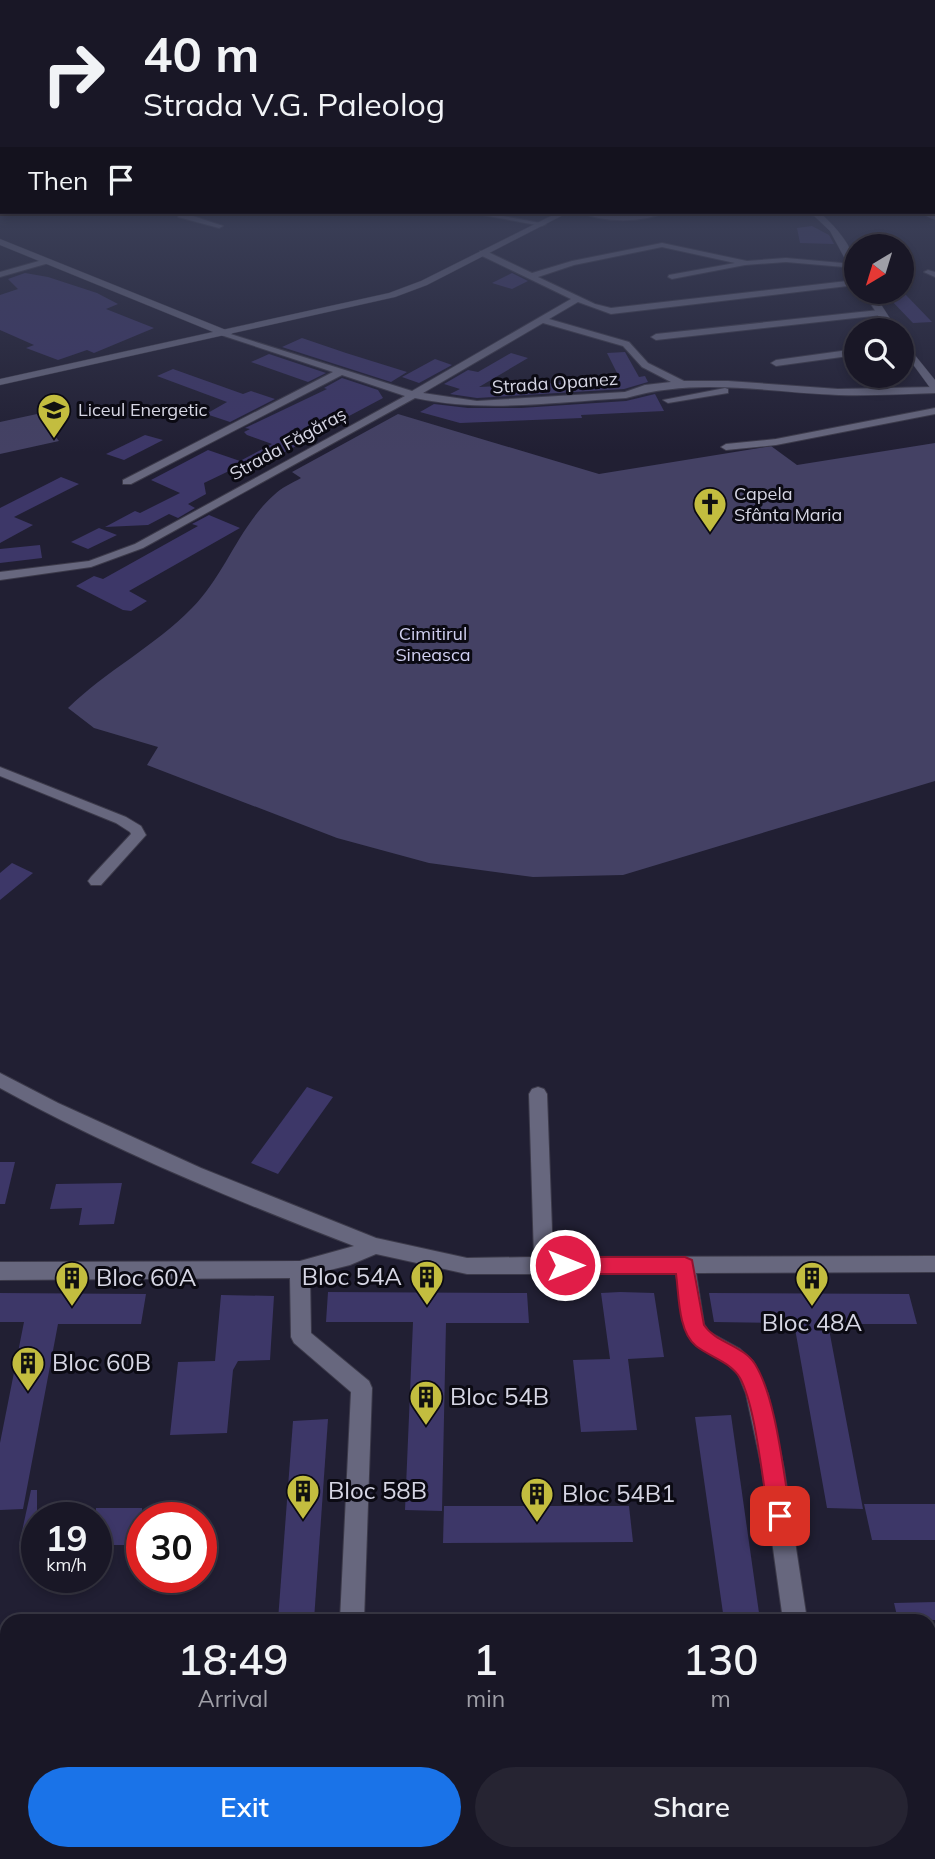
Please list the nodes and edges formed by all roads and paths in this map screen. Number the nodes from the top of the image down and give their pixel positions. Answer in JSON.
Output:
{"nodes":[{"id":1,"x":88,"y":278,"type":"edge"},
{"id":2,"x":430,"y":278,"type":"edge"},
{"id":3,"x":535,"y":278,"type":"edge"},
{"id":4,"x":844,"y":283,"type":"edge"},
{"id":5,"x":577,"y":299,"type":"junction"},
{"id":6,"x":874,"y":304,"type":"edge"},
{"id":7,"x":879,"y":313,"type":"junction"},
{"id":8,"x":883,"y":318,"type":"edge"},
{"id":9,"x":543,"y":320,"type":"junction"},
{"id":10,"x":227,"y":334,"type":"junction"},
{"id":11,"x":656,"y":337,"type":"dead end"},
{"id":12,"x":844,"y":354,"type":"edge"},
{"id":13,"x":914,"y":356,"type":"edge"},
{"id":14,"x":776,"y":363,"type":"dead end"},
{"id":15,"x":341,"y":372,"type":"junction"},
{"id":16,"x":932,"y":375,"type":"edge"},
{"id":17,"x":0,"y":382,"type":"edge"},
{"id":18,"x":681,"y":383,"type":"junction"},
{"id":19,"x":750,"y":386,"type":"junction"},
{"id":20,"x":935,"y":389,"type":"edge"},
{"id":21,"x":413,"y":395,"type":"junction"},
{"id":22,"x":668,"y":400,"type":"dead end"},
{"id":23,"x":935,"y":411,"type":"edge"},
{"id":24,"x":726,"y":447,"type":"dead end"},
{"id":25,"x":127,"y":482,"type":"dead end"},
{"id":26,"x":0,"y":576,"type":"edge"},
{"id":27,"x":0,"y":771,"type":"edge"},
{"id":28,"x":96,"y":881,"type":"dead end"},
{"id":29,"x":0,"y":1080,"type":"edge"},
{"id":30,"x":538,"y":1094,"type":"dead end"},
{"id":31,"x":375,"y":1246,"type":"junction"},
{"id":32,"x":935,"y":1264,"type":"edge"},
{"id":33,"x":544,"y":1265,"type":"junction"},
{"id":34,"x":685,"y":1266,"type":"junction"},
{"id":35,"x":300,"y":1269,"type":"junction"},
{"id":36,"x":0,"y":1271,"type":"edge"},
{"id":37,"x":352,"y":1614,"type":"edge"},
{"id":38,"x":794,"y":1614,"type":"edge"}],
"edges":[{"from":1,"to":10,"type":"main road"},
{"from":2,"to":10,"type":"main road"},
{"from":3,"to":5,"type":"street"},
{"from":4,"to":5,"type":"street"},
{"from":5,"to":9,"type":"street","name":"Strada Făgăraș"},
{"from":6,"to":7,"type":"main road"},
{"from":7,"to":8,"type":"main road"},
{"from":7,"to":11,"type":"street"},
{"from":9,"to":18,"type":"street"},
{"from":9,"to":21,"type":"street","name":"Strada Făgăraș"},
{"from":10,"to":15,"type":"street","name":"Strada Opanez"},
{"from":10,"to":17,"type":"main road"},
{"from":12,"to":14,"type":"street"},
{"from":13,"to":16,"type":"main road"},
{"from":15,"to":21,"type":"street","name":"Strada Opanez"},
{"from":15,"to":25,"type":"street"},
{"from":16,"to":20,"type":"main road"},
{"from":18,"to":19,"type":"street","name":"Strada Opanez"},
{"from":18,"to":21,"type":"street","name":"Strada Opanez"},
{"from":19,"to":20,"type":"street","name":"Strada Opanez"},
{"from":19,"to":22,"type":"street"},
{"from":21,"to":26,"type":"street","name":"Strada Făgăraș"},
{"from":23,"to":24,"type":"street"},
{"from":27,"to":28,"type":"street"},
{"from":29,"to":31,"type":"street"},
{"from":30,"to":33,"type":"street"},
{"from":31,"to":33,"type":"street"},
{"from":31,"to":35,"type":"street"},
{"from":32,"to":34,"type":"street"},
{"from":33,"to":34,"type":"street"},
{"from":34,"to":38,"type":"street"},
{"from":35,"to":36,"type":"street"},
{"from":35,"to":37,"type":"street"}]}
